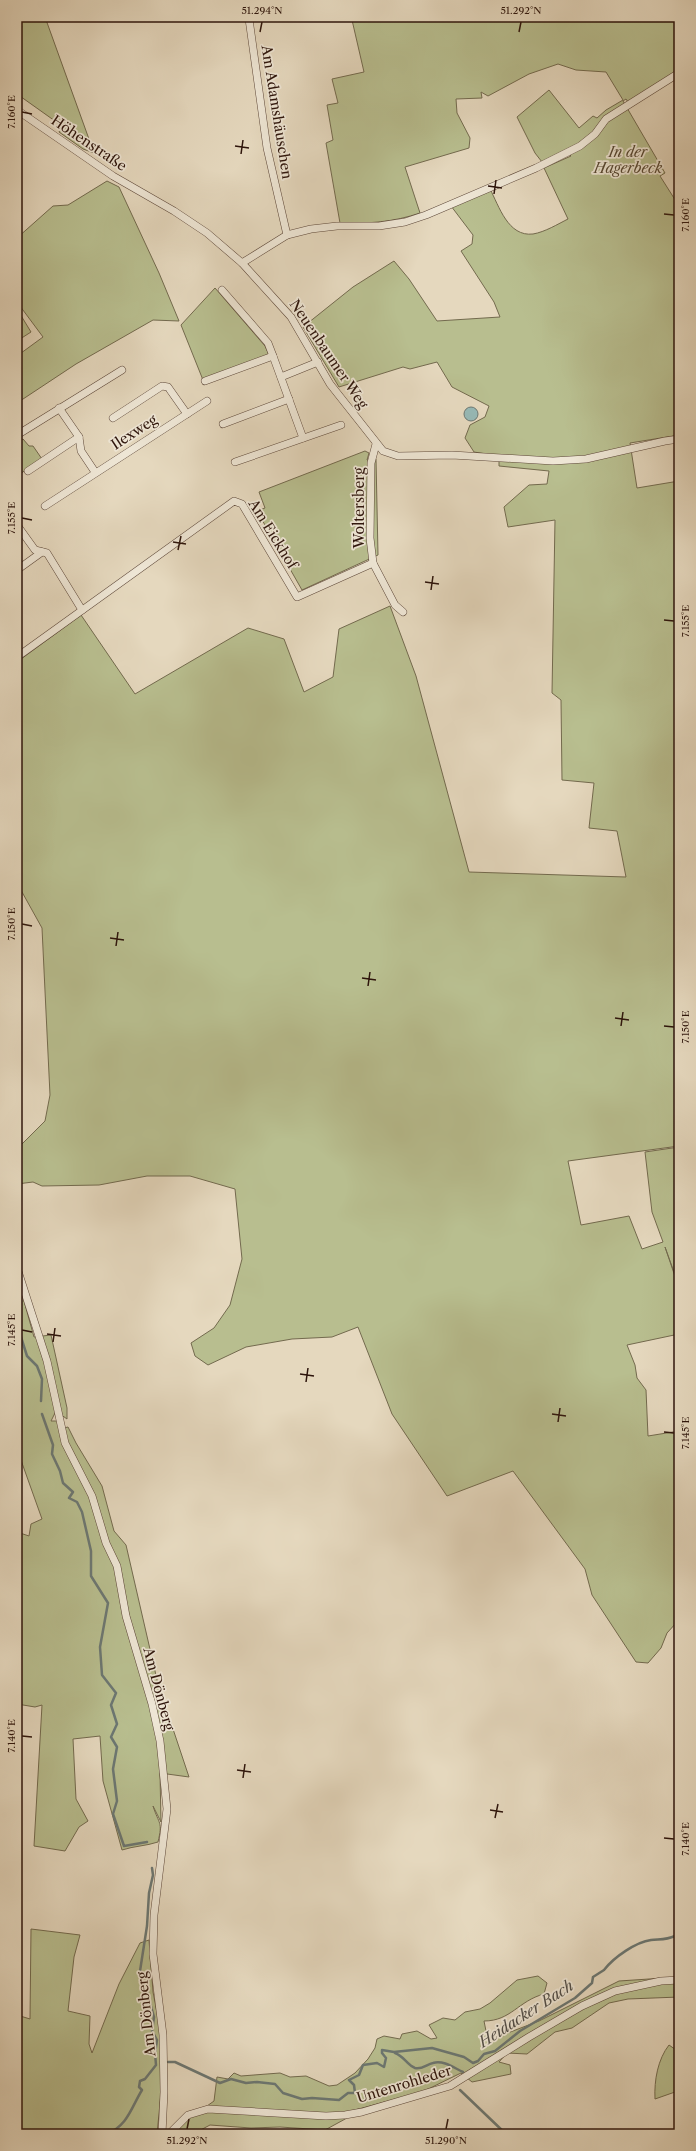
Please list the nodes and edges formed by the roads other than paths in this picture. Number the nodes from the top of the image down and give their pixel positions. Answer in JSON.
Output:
{"nodes":[{"id":1,"x":247,"y":17,"type":"edge"},
{"id":2,"x":679,"y":74,"type":"edge"},
{"id":3,"x":17,"y":110,"type":"edge"},
{"id":4,"x":126,"y":184,"type":"joint"},
{"id":5,"x":287,"y":235,"type":"junction"},
{"id":6,"x":242,"y":263,"type":"junction"},
{"id":7,"x":222,"y":290,"type":"dead end"},
{"id":8,"x":273,"y":356,"type":"junction"},
{"id":9,"x":318,"y":362,"type":"junction"},
{"id":10,"x":122,"y":370,"type":"dead end"},
{"id":11,"x":281,"y":377,"type":"junction"},
{"id":12,"x":205,"y":381,"type":"dead end"},
{"id":13,"x":207,"y":400,"type":"dead end"},
{"id":14,"x":289,"y":400,"type":"junction"},
{"id":15,"x":59,"y":408,"type":"junction"},
{"id":16,"x":187,"y":414,"type":"junction"},
{"id":17,"x":113,"y":418,"type":"dead end"},
{"id":18,"x":223,"y":424,"type":"dead end"},
{"id":19,"x":341,"y":425,"type":"dead end"},
{"id":20,"x":17,"y":435,"type":"edge"},
{"id":21,"x":79,"y":437,"type":"junction"},
{"id":22,"x":303,"y":438,"type":"junction"},
{"id":23,"x":679,"y":440,"type":"edge"},
{"id":24,"x":376,"y":444,"type":"junction"},
{"id":25,"x":235,"y":462,"type":"dead end"},
{"id":26,"x":28,"y":471,"type":"dead end"},
{"id":27,"x":95,"y":472,"type":"junction"},
{"id":28,"x":45,"y":506,"type":"dead end"},
{"id":29,"x":17,"y":524,"type":"edge"},
{"id":30,"x":42,"y":552,"type":"junction"},
{"id":31,"x":373,"y":564,"type":"junction"},
{"id":32,"x":17,"y":570,"type":"edge"},
{"id":33,"x":82,"y":610,"type":"junction"},
{"id":34,"x":403,"y":612,"type":"dead end"},
{"id":35,"x":17,"y":657,"type":"edge"},
{"id":36,"x":17,"y":1268,"type":"edge"},
{"id":37,"x":679,"y":1980,"type":"edge"},
{"id":38,"x":162,"y":2134,"type":"edge"},
{"id":39,"x":169,"y":2134,"type":"edge"}],
"edges":[{"from":1,"to":5,"type":"street","name":"Am Adamshäuschen"},
{"from":2,"to":5,"type":"street"},
{"from":3,"to":4,"type":"street","name":"Höhenstraße"},
{"from":4,"to":6,"type":"street","name":"Neuenbaumer Weg"},
{"from":5,"to":6,"type":"street"},
{"from":6,"to":9,"type":"street","name":"Neuenbaumer Weg"},
{"from":7,"to":8,"type":"street"},
{"from":8,"to":11,"type":"street"},
{"from":8,"to":12,"type":"street"},
{"from":9,"to":11,"type":"street"},
{"from":9,"to":24,"type":"street","name":"Neuenbaumer Weg"},
{"from":10,"to":15,"type":"street"},
{"from":11,"to":14,"type":"street"},
{"from":13,"to":16,"type":"street","name":"Ilexweg"},
{"from":14,"to":18,"type":"street"},
{"from":14,"to":22,"type":"street"},
{"from":15,"to":20,"type":"street"},
{"from":15,"to":21,"type":"street"},
{"from":16,"to":17,"type":"street","name":"Ilexweg"},
{"from":16,"to":27,"type":"street","name":"Ilexweg"},
{"from":19,"to":22,"type":"street"},
{"from":21,"to":26,"type":"street"},
{"from":21,"to":27,"type":"street"},
{"from":22,"to":25,"type":"street"},
{"from":23,"to":24,"type":"street","name":"Neuenbaumer Weg"},
{"from":24,"to":31,"type":"street","name":"Woltersberg"},
{"from":27,"to":28,"type":"street","name":"Ilexweg"},
{"from":29,"to":30,"type":"street"},
{"from":30,"to":32,"type":"street"},
{"from":30,"to":33,"type":"street"},
{"from":31,"to":33,"type":"street","name":"Am Eickhof"},
{"from":31,"to":34,"type":"street","name":"Woltersberg"},
{"from":33,"to":35,"type":"street","name":"Am Eickhof"},
{"from":36,"to":38,"type":"street","name":"Am Dönberg"},
{"from":37,"to":39,"type":"street","name":"Untenrohleder"}]}
